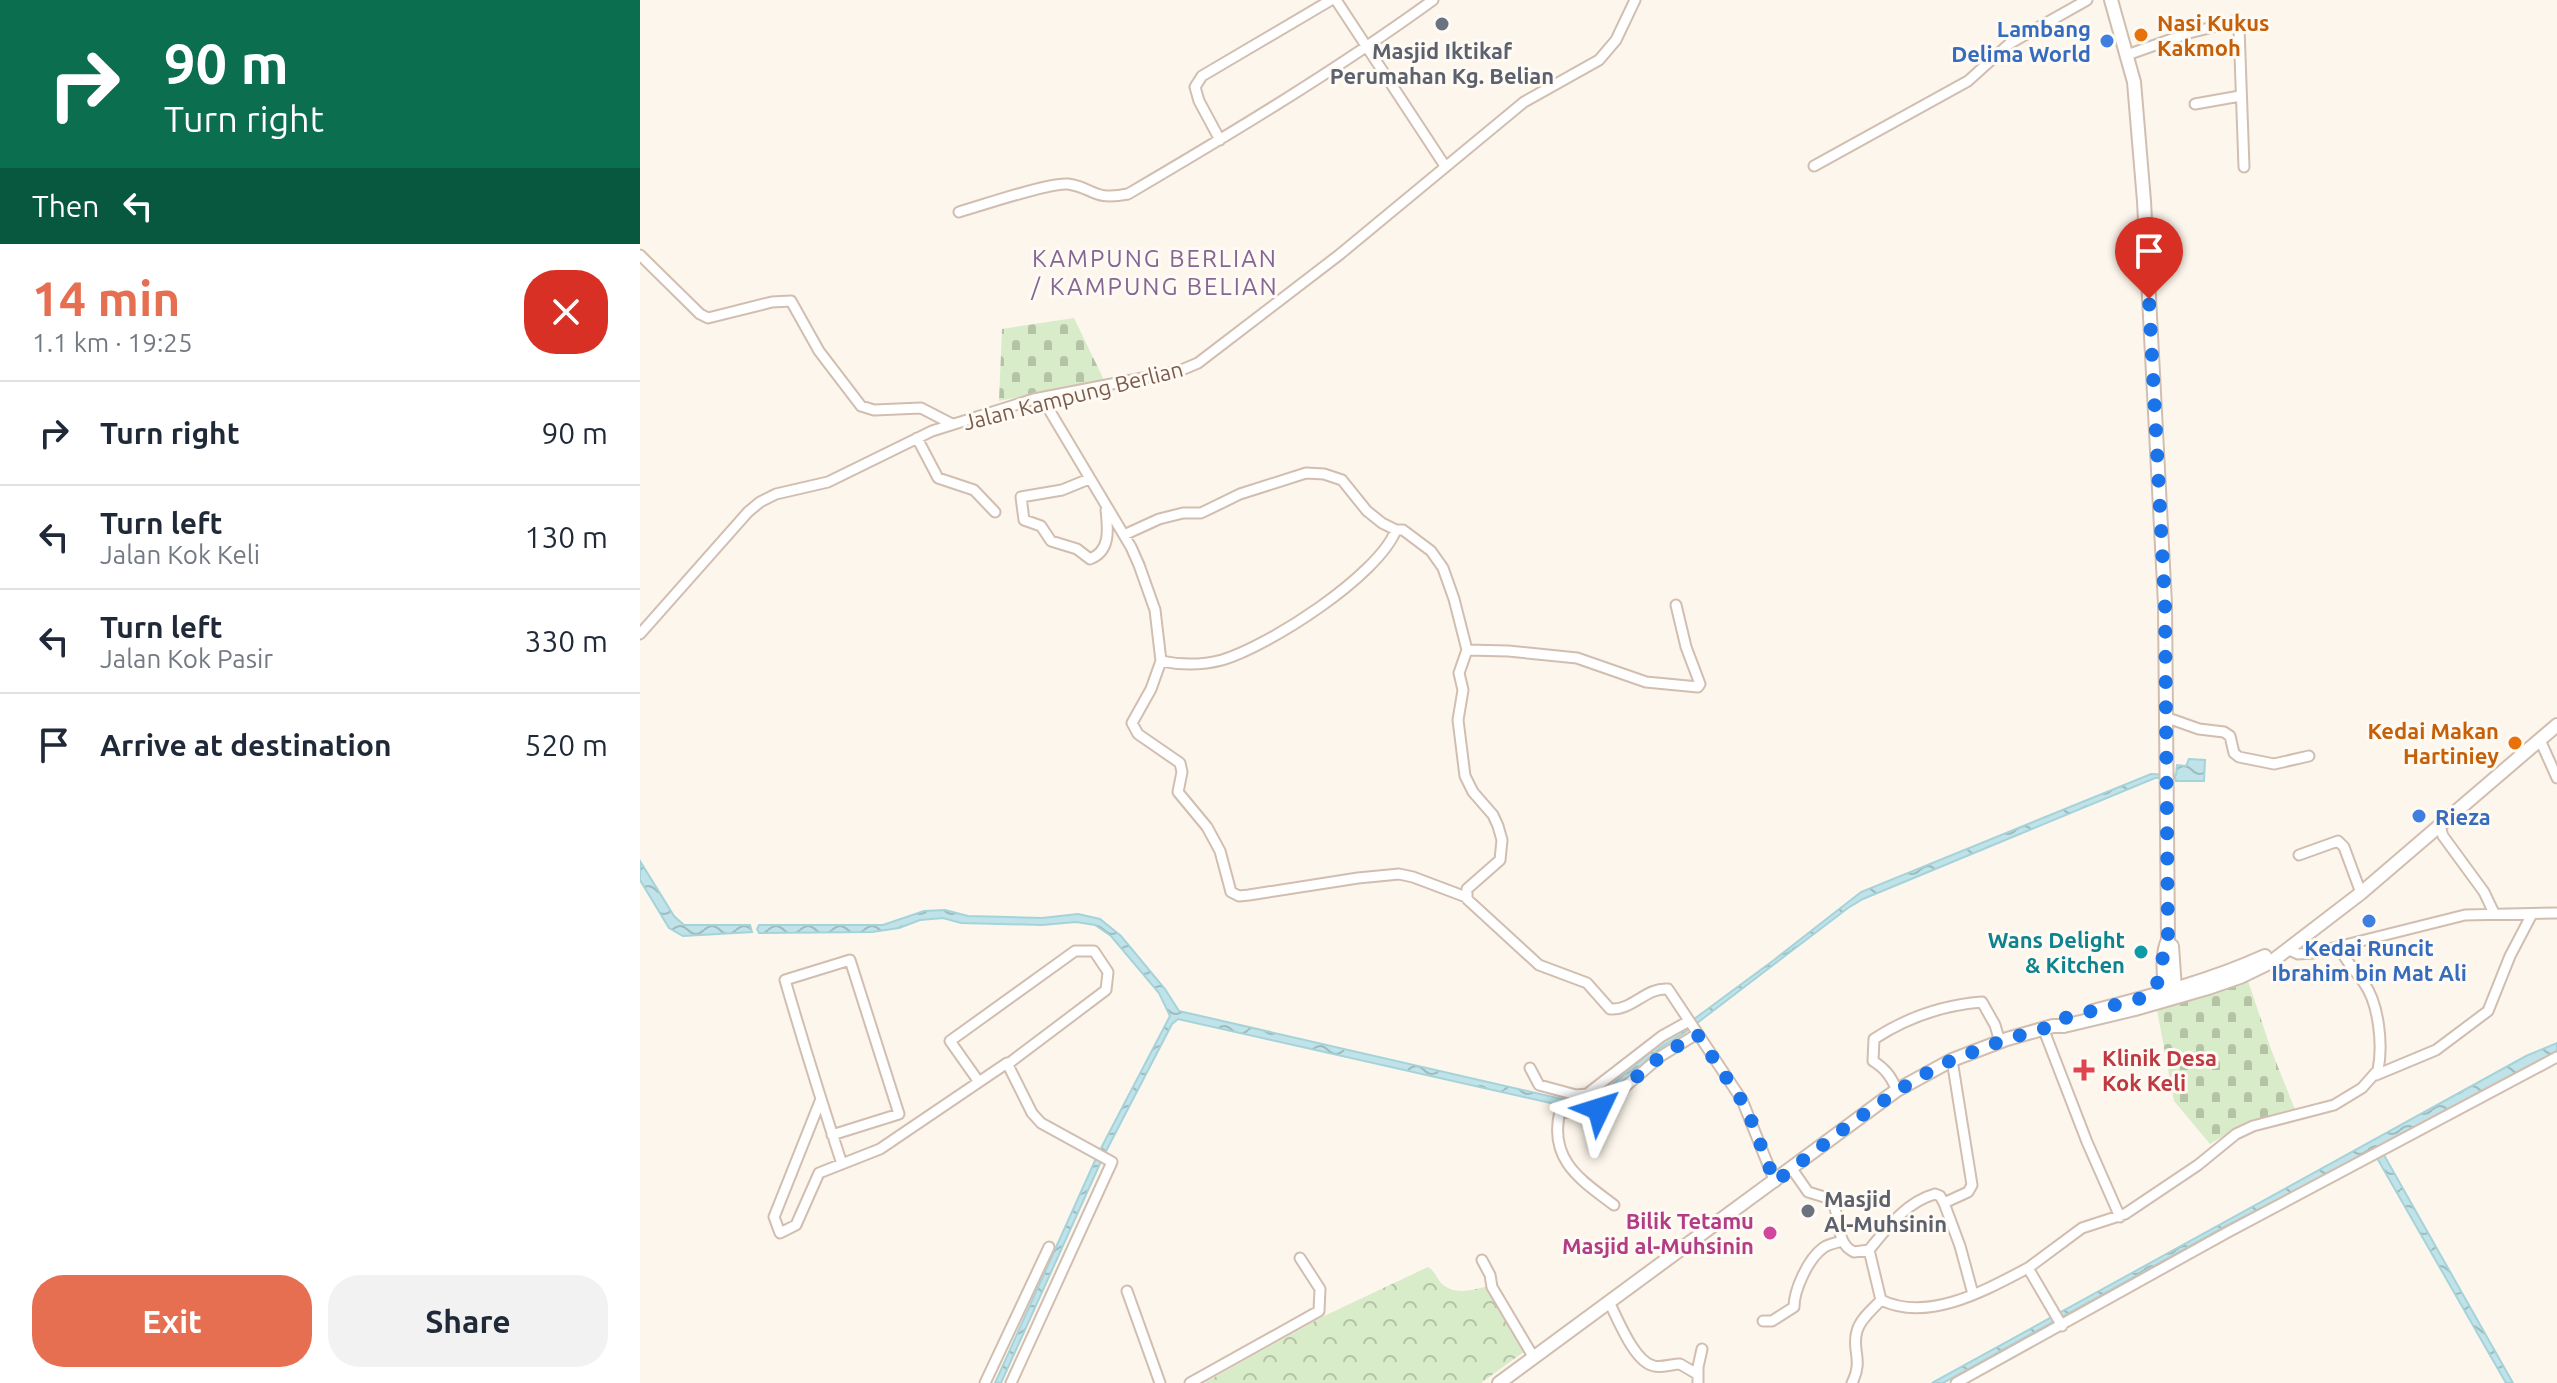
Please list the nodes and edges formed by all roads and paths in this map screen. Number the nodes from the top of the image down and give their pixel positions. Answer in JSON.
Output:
{"nodes":[{"id":1,"x":1334,"y":0,"type":"edge"},
{"id":2,"x":1433,"y":0,"type":"edge"},
{"id":3,"x":1635,"y":0,"type":"edge"},
{"id":4,"x":2087,"y":0,"type":"edge"},
{"id":5,"x":2111,"y":0,"type":"edge"},
{"id":6,"x":1367,"y":47,"type":"junction"},
{"id":7,"x":2127,"y":55,"type":"junction"},
{"id":8,"x":2240,"y":96,"type":"junction"},
{"id":9,"x":2195,"y":104,"type":"dead end"},
{"id":10,"x":1220,"y":140,"type":"junction"},
{"id":11,"x":1445,"y":166,"type":"junction"},
{"id":12,"x":1814,"y":166,"type":"dead end"},
{"id":13,"x":2244,"y":167,"type":"dead end"},
{"id":14,"x":959,"y":212,"type":"dead end"},
{"id":15,"x":640,"y":255,"type":"edge"},
{"id":16,"x":1042,"y":398,"type":"junction"},
{"id":17,"x":952,"y":424,"type":"junction"},
{"id":18,"x":917,"y":438,"type":"junction"},
{"id":19,"x":1089,"y":479,"type":"junction"},
{"id":20,"x":1105,"y":507,"type":"junction"},
{"id":21,"x":995,"y":512,"type":"dead end"},
{"id":22,"x":1396,"y":530,"type":"junction"},
{"id":23,"x":1124,"y":535,"type":"junction"},
{"id":24,"x":1676,"y":605,"type":"dead end"},
{"id":25,"x":640,"y":634,"type":"edge"},
{"id":26,"x":1467,"y":650,"type":"junction"},
{"id":27,"x":1161,"y":661,"type":"junction"},
{"id":28,"x":2165,"y":717,"type":"junction"},
{"id":29,"x":2557,"y":725,"type":"edge"},
{"id":30,"x":2540,"y":740,"type":"junction"},
{"id":31,"x":2309,"y":756,"type":"dead end"},
{"id":32,"x":2557,"y":778,"type":"edge"},
{"id":33,"x":2440,"y":827,"type":"junction"},
{"id":34,"x":2299,"y":855,"type":"dead end"},
{"id":35,"x":2361,"y":893,"type":"junction"},
{"id":36,"x":1466,"y":897,"type":"junction"},
{"id":37,"x":2494,"y":913,"type":"junction"},
{"id":38,"x":2557,"y":913,"type":"edge"},
{"id":39,"x":2532,"y":914,"type":"junction"},
{"id":40,"x":2339,"y":946,"type":"junction"},
{"id":41,"x":2283,"y":952,"type":"junction"},
{"id":42,"x":2168,"y":963,"type":"junction"},
{"id":43,"x":2203,"y":985,"type":"junction"},
{"id":44,"x":2170,"y":991,"type":"junction"},
{"id":45,"x":2146,"y":997,"type":"junction"},
{"id":46,"x":2135,"y":1009,"type":"junction"},
{"id":47,"x":1689,"y":1021,"type":"junction"},
{"id":48,"x":2048,"y":1027,"type":"junction"},
{"id":49,"x":1697,"y":1034,"type":"junction"},
{"id":50,"x":2000,"y":1042,"type":"junction"},
{"id":51,"x":2557,"y":1057,"type":"edge"},
{"id":52,"x":1952,"y":1060,"type":"junction"},
{"id":53,"x":1008,"y":1064,"type":"junction"},
{"id":54,"x":1530,"y":1068,"type":"dead end"},
{"id":55,"x":2373,"y":1076,"type":"junction"},
{"id":56,"x":979,"y":1082,"type":"junction"},
{"id":57,"x":1897,"y":1090,"type":"junction"},
{"id":58,"x":821,"y":1099,"type":"junction"},
{"id":59,"x":832,"y":1135,"type":"junction"},
{"id":60,"x":842,"y":1164,"type":"junction"},
{"id":61,"x":1792,"y":1169,"type":"junction"},
{"id":62,"x":1775,"y":1182,"type":"junction"},
{"id":63,"x":1944,"y":1203,"type":"junction"},
{"id":64,"x":1614,"y":1205,"type":"dead end"},
{"id":65,"x":2120,"y":1217,"type":"junction"},
{"id":66,"x":1842,"y":1241,"type":"junction"},
{"id":67,"x":1049,"y":1247,"type":"dead end"},
{"id":68,"x":1869,"y":1250,"type":"junction"},
{"id":69,"x":1300,"y":1258,"type":"dead end"},
{"id":70,"x":1482,"y":1260,"type":"dead end"},
{"id":71,"x":2028,"y":1268,"type":"junction"},
{"id":72,"x":1127,"y":1291,"type":"dead end"},
{"id":73,"x":1973,"y":1294,"type":"junction"},
{"id":74,"x":1881,"y":1300,"type":"junction"},
{"id":75,"x":1609,"y":1302,"type":"junction"},
{"id":76,"x":1763,"y":1321,"type":"dead end"},
{"id":77,"x":2060,"y":1324,"type":"junction"},
{"id":78,"x":1702,"y":1349,"type":"dead end"},
{"id":79,"x":1534,"y":1358,"type":"junction"},
{"id":80,"x":1697,"y":1379,"type":"edge"},
{"id":81,"x":985,"y":1383,"type":"edge"},
{"id":82,"x":1011,"y":1383,"type":"edge"},
{"id":83,"x":1160,"y":1383,"type":"edge"},
{"id":84,"x":1190,"y":1383,"type":"edge"},
{"id":85,"x":1499,"y":1383,"type":"edge"},
{"id":86,"x":1852,"y":1383,"type":"edge"},
{"id":87,"x":1956,"y":1383,"type":"edge"}],
"edges":[{"from":1,"to":6,"type":"street"},
{"from":1,"to":10,"type":"street"},
{"from":2,"to":6,"type":"street"},
{"from":3,"to":11,"type":"street","name":"Jalan Kampung Berlian"},
{"from":4,"to":12,"type":"street"},
{"from":5,"to":7,"type":"street"},
{"from":6,"to":10,"type":"street"},
{"from":6,"to":11,"type":"street"},
{"from":7,"to":8,"type":"street"},
{"from":7,"to":28,"type":"street"},
{"from":8,"to":9,"type":"street"},
{"from":8,"to":13,"type":"street"},
{"from":10,"to":14,"type":"street"},
{"from":11,"to":16,"type":"street","name":"Jalan Kampung Berlian"},
{"from":15,"to":17,"type":"street"},
{"from":16,"to":17,"type":"street","name":"Jalan Kampung Berlian"},
{"from":16,"to":19,"type":"street"},
{"from":17,"to":18,"type":"street","name":"Jalan Kampung Berlian"},
{"from":18,"to":21,"type":"street"},
{"from":18,"to":25,"type":"street","name":"Jalan Kampung Berlian"},
{"from":19,"to":20,"type":"street"},
{"from":19,"to":20,"type":"street"},
{"from":20,"to":23,"type":"street"},
{"from":22,"to":23,"type":"street"},
{"from":22,"to":26,"type":"street"},
{"from":22,"to":27,"type":"street"},
{"from":23,"to":27,"type":"street"},
{"from":24,"to":26,"type":"street"},
{"from":26,"to":36,"type":"street"},
{"from":27,"to":36,"type":"street"},
{"from":28,"to":31,"type":"street"},
{"from":28,"to":42,"type":"street"},
{"from":29,"to":30,"type":"street"},
{"from":30,"to":32,"type":"street"},
{"from":30,"to":33,"type":"street"},
{"from":33,"to":35,"type":"street"},
{"from":33,"to":37,"type":"street"},
{"from":34,"to":35,"type":"street"},
{"from":35,"to":41,"type":"street"},
{"from":36,"to":47,"type":"street"},
{"from":37,"to":39,"type":"street"},
{"from":37,"to":40,"type":"street"},
{"from":38,"to":39,"type":"street"},
{"from":39,"to":55,"type":"street"},
{"from":40,"to":41,"type":"street"},
{"from":40,"to":55,"type":"street"},
{"from":41,"to":43,"type":"street"},
{"from":42,"to":43,"type":"street"},
{"from":42,"to":44,"type":"street"},
{"from":42,"to":45,"type":"street"},
{"from":43,"to":44,"type":"street"},
{"from":43,"to":46,"type":"street"},
{"from":44,"to":45,"type":"street"},
{"from":44,"to":46,"type":"street"},
{"from":45,"to":48,"type":"street"},
{"from":46,"to":48,"type":"street"},
{"from":47,"to":49,"type":"street"},
{"from":47,"to":54,"type":"street"},
{"from":48,"to":50,"type":"street"},
{"from":48,"to":65,"type":"street"},
{"from":49,"to":62,"type":"street"},
{"from":49,"to":64,"type":"street"},
{"from":50,"to":52,"type":"street"},
{"from":50,"to":57,"type":"street"},
{"from":51,"to":77,"type":"street"},
{"from":52,"to":57,"type":"street"},
{"from":52,"to":63,"type":"street"},
{"from":53,"to":56,"type":"street"},
{"from":53,"to":56,"type":"street"},
{"from":53,"to":82,"type":"street"},
{"from":55,"to":65,"type":"street"},
{"from":56,"to":60,"type":"street"},
{"from":57,"to":61,"type":"street"},
{"from":58,"to":59,"type":"street"},
{"from":58,"to":59,"type":"street"},
{"from":58,"to":60,"type":"street"},
{"from":59,"to":60,"type":"street"},
{"from":61,"to":62,"type":"street"},
{"from":61,"to":66,"type":"street"},
{"from":62,"to":75,"type":"street"},
{"from":63,"to":68,"type":"street"},
{"from":63,"to":73,"type":"street"},
{"from":65,"to":71,"type":"street"},
{"from":66,"to":68,"type":"street"},
{"from":66,"to":76,"type":"street"},
{"from":67,"to":81,"type":"street"},
{"from":68,"to":74,"type":"street"},
{"from":69,"to":84,"type":"street"},
{"from":70,"to":79,"type":"street"},
{"from":71,"to":73,"type":"street"},
{"from":71,"to":77,"type":"street"},
{"from":72,"to":83,"type":"street"},
{"from":73,"to":74,"type":"street"},
{"from":74,"to":86,"type":"street"},
{"from":75,"to":79,"type":"street"},
{"from":75,"to":80,"type":"street"},
{"from":77,"to":87,"type":"street"},
{"from":78,"to":80,"type":"street"},
{"from":79,"to":85,"type":"street"}]}
